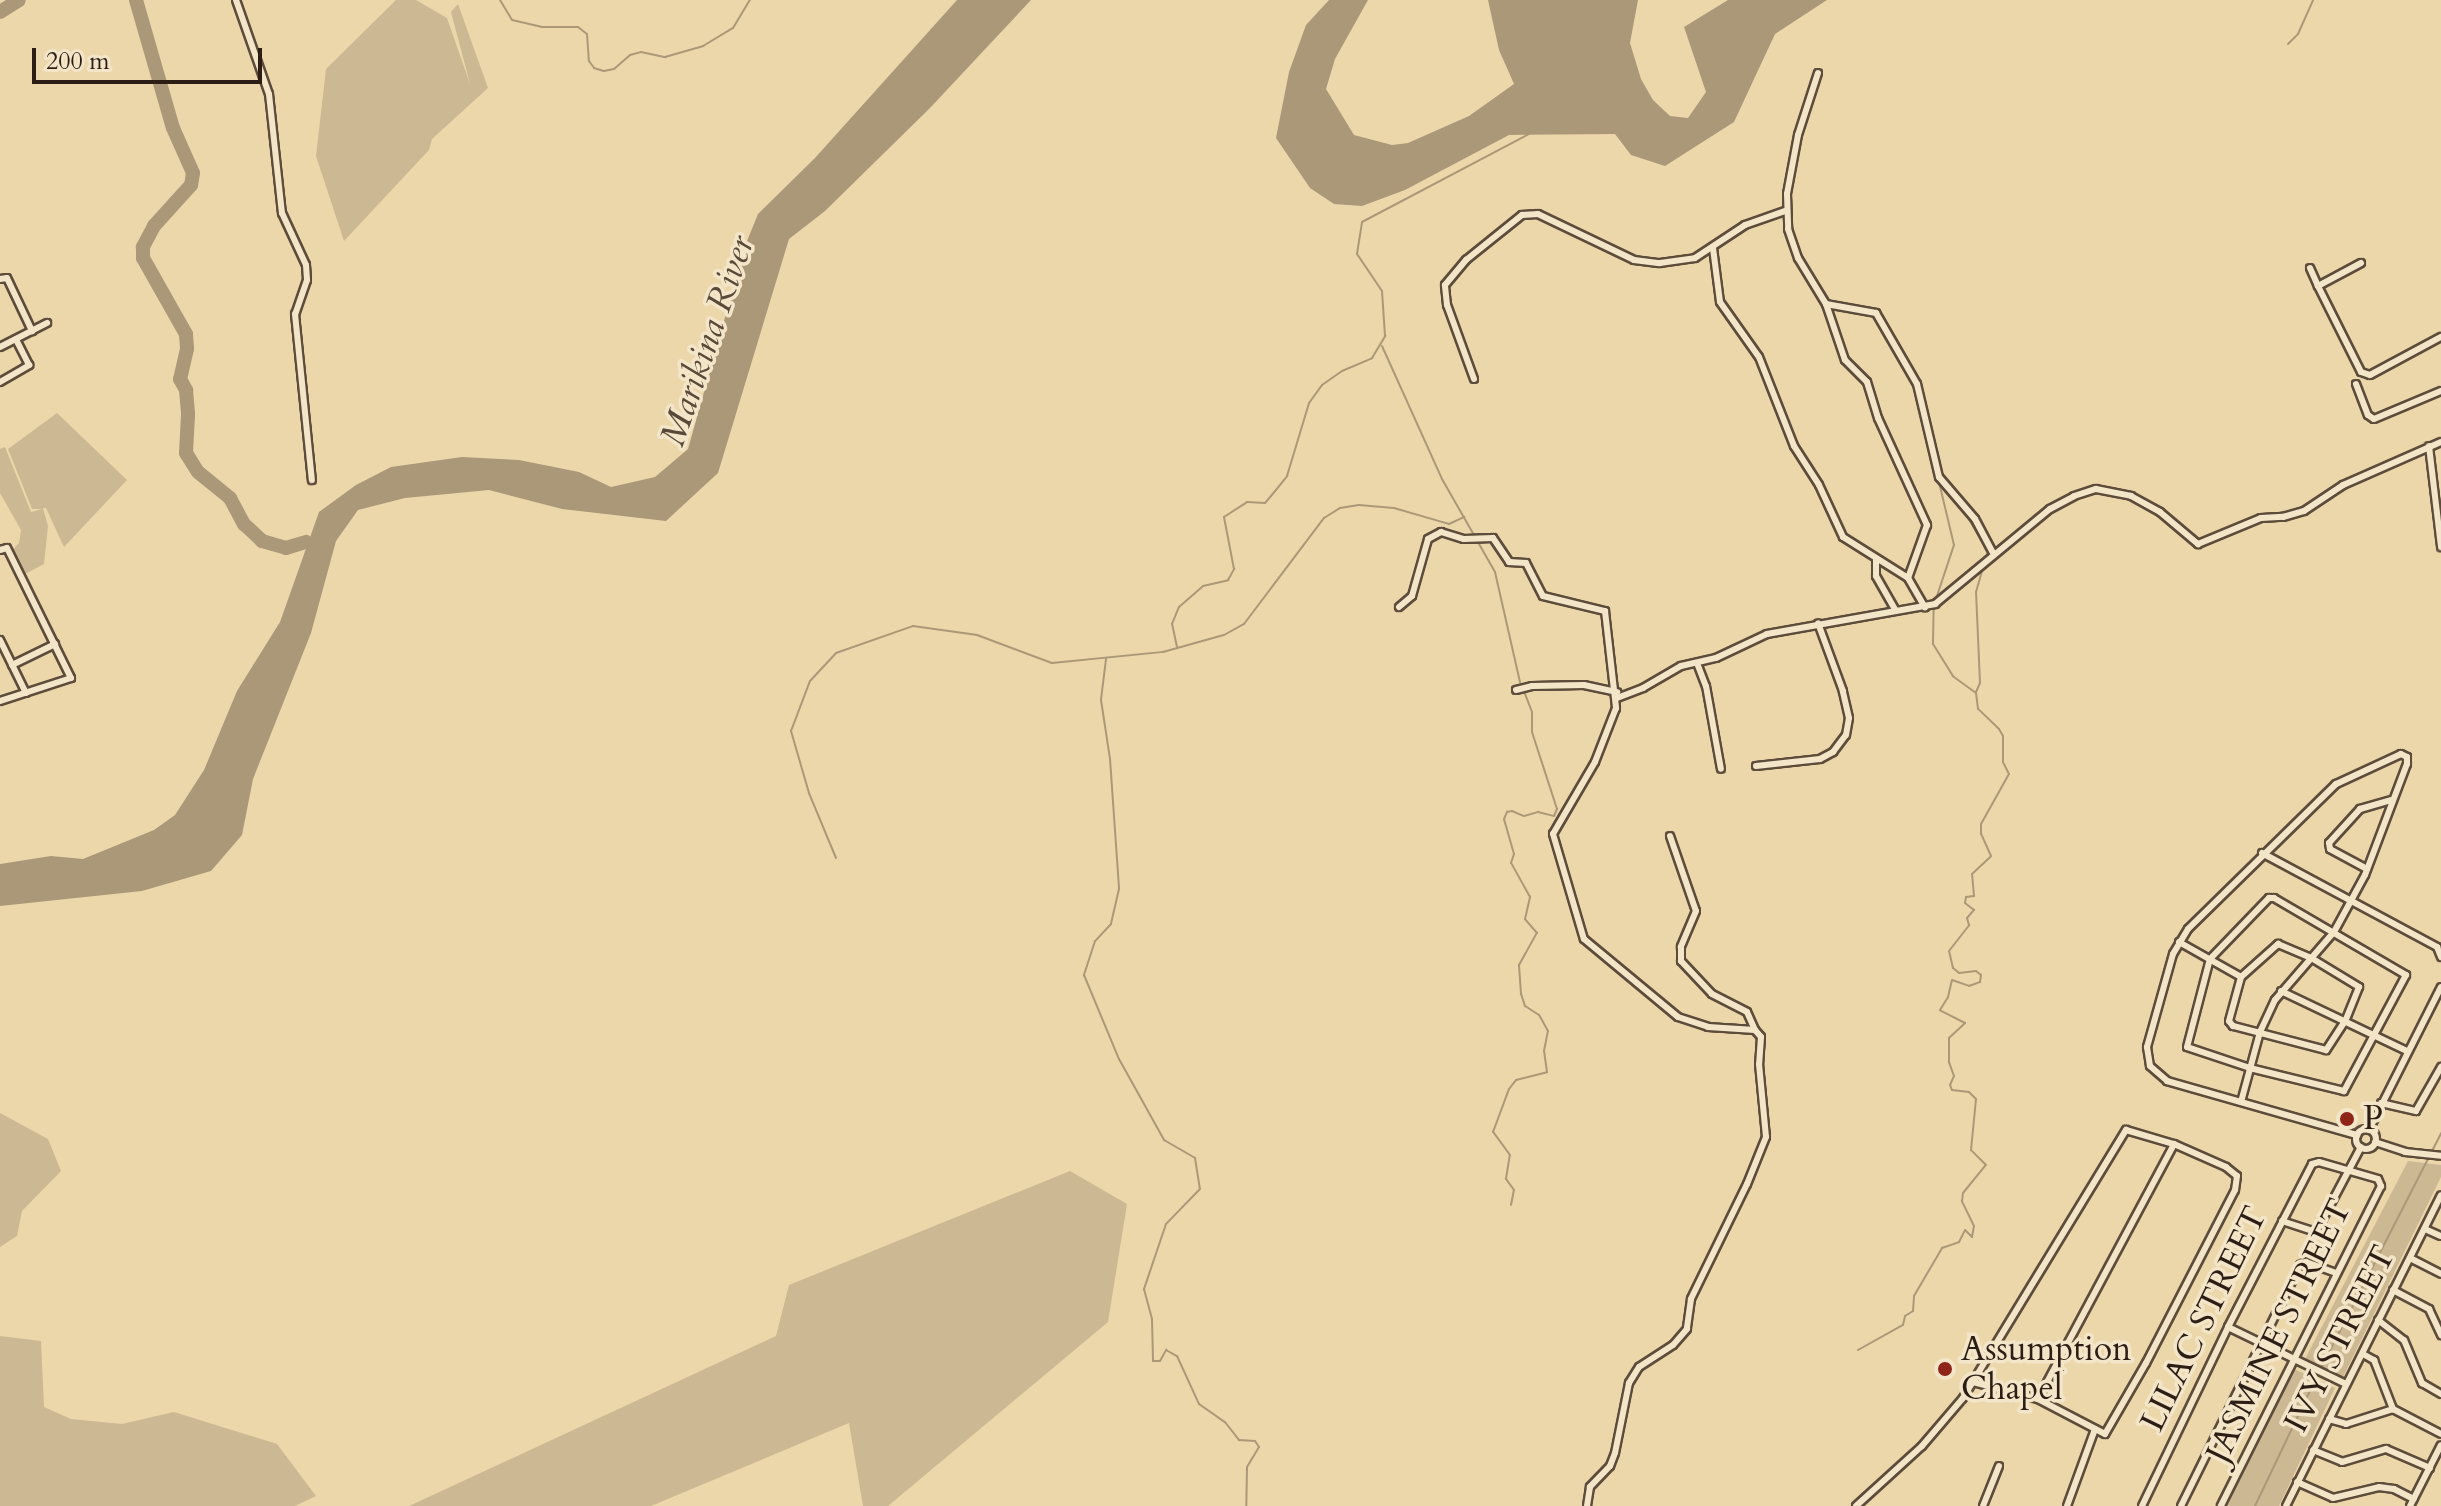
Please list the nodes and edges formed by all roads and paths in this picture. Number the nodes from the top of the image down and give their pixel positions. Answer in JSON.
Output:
{"nodes":[{"id":1,"x":236,"y":0,"type":"edge"},
{"id":2,"x":1818,"y":73,"type":"dead end"},
{"id":3,"x":1785,"y":211,"type":"junction"},
{"id":4,"x":1713,"y":248,"type":"junction"},
{"id":5,"x":2361,"y":263,"type":"dead end"},
{"id":6,"x":2310,"y":268,"type":"dead end"},
{"id":7,"x":0,"y":279,"type":"edge"},
{"id":8,"x":2318,"y":286,"type":"junction"},
{"id":9,"x":1826,"y":304,"type":"junction"},
{"id":10,"x":47,"y":323,"type":"dead end"},
{"id":11,"x":32,"y":331,"type":"junction"},
{"id":12,"x":2441,"y":337,"type":"edge"},
{"id":13,"x":16,"y":339,"type":"junction"},
{"id":14,"x":0,"y":347,"type":"edge"},
{"id":15,"x":1474,"y":379,"type":"dead end"},
{"id":16,"x":0,"y":382,"type":"edge"},
{"id":17,"x":2356,"y":384,"type":"dead end"},
{"id":18,"x":2441,"y":391,"type":"edge"},
{"id":19,"x":2441,"y":442,"type":"edge"},
{"id":20,"x":2429,"y":446,"type":"junction"},
{"id":21,"x":312,"y":480,"type":"dead end"},
{"id":22,"x":2441,"y":547,"type":"edge"},
{"id":23,"x":0,"y":550,"type":"edge"},
{"id":24,"x":1993,"y":553,"type":"junction"},
{"id":25,"x":1876,"y":560,"type":"junction"},
{"id":26,"x":1908,"y":578,"type":"junction"},
{"id":27,"x":1399,"y":607,"type":"dead end"},
{"id":28,"x":1925,"y":607,"type":"junction"},
{"id":29,"x":1896,"y":611,"type":"junction"},
{"id":30,"x":1818,"y":623,"type":"junction"},
{"id":31,"x":0,"y":640,"type":"edge"},
{"id":32,"x":55,"y":644,"type":"junction"},
{"id":33,"x":1697,"y":663,"type":"junction"},
{"id":34,"x":12,"y":665,"type":"junction"},
{"id":35,"x":1516,"y":690,"type":"dead end"},
{"id":36,"x":26,"y":693,"type":"junction"},
{"id":37,"x":1617,"y":695,"type":"junction"},
{"id":38,"x":0,"y":701,"type":"edge"},
{"id":39,"x":1756,"y":766,"type":"dead end"},
{"id":40,"x":1721,"y":769,"type":"dead end"},
{"id":41,"x":2391,"y":800,"type":"junction"},
{"id":42,"x":1670,"y":836,"type":"dead end"},
{"id":43,"x":2262,"y":853,"type":"junction"},
{"id":44,"x":2367,"y":869,"type":"junction"},
{"id":45,"x":2352,"y":901,"type":"junction"},
{"id":46,"x":2334,"y":932,"type":"junction"},
{"id":47,"x":2179,"y":942,"type":"junction"},
{"id":48,"x":2439,"y":947,"type":"edge"},
{"id":49,"x":2441,"y":957,"type":"edge"},
{"id":50,"x":2210,"y":959,"type":"junction"},
{"id":51,"x":2313,"y":959,"type":"junction"},
{"id":52,"x":2241,"y":977,"type":"junction"},
{"id":53,"x":2441,"y":987,"type":"edge"},
{"id":54,"x":2281,"y":991,"type":"junction"},
{"id":55,"x":2431,"y":1006,"type":"junction"},
{"id":56,"x":2441,"y":1011,"type":"edge"},
{"id":57,"x":2345,"y":1021,"type":"junction"},
{"id":58,"x":1755,"y":1030,"type":"junction"},
{"id":59,"x":2260,"y":1032,"type":"junction"},
{"id":60,"x":2376,"y":1034,"type":"junction"},
{"id":61,"x":2407,"y":1051,"type":"junction"},
{"id":62,"x":2441,"y":1067,"type":"edge"},
{"id":63,"x":2250,"y":1068,"type":"junction"},
{"id":64,"x":2241,"y":1102,"type":"junction"},
{"id":65,"x":2381,"y":1103,"type":"junction"},
{"id":66,"x":2369,"y":1130,"type":"junction"},
{"id":67,"x":2357,"y":1135,"type":"junction"},
{"id":68,"x":2375,"y":1142,"type":"junction"},
{"id":69,"x":2174,"y":1144,"type":"junction"},
{"id":70,"x":2361,"y":1147,"type":"junction"},
{"id":71,"x":2440,"y":1156,"type":"edge"},
{"id":72,"x":2349,"y":1171,"type":"junction"},
{"id":73,"x":2441,"y":1195,"type":"edge"},
{"id":74,"x":2282,"y":1221,"type":"junction"},
{"id":75,"x":2425,"y":1229,"type":"junction"},
{"id":76,"x":2441,"y":1236,"type":"edge"},
{"id":77,"x":2410,"y":1258,"type":"junction"},
{"id":78,"x":2336,"y":1273,"type":"junction"},
{"id":79,"x":2441,"y":1274,"type":"edge"},
{"id":80,"x":2393,"y":1290,"type":"junction"},
{"id":81,"x":2378,"y":1320,"type":"junction"},
{"id":82,"x":2228,"y":1327,"type":"junction"},
{"id":83,"x":2441,"y":1335,"type":"edge"},
{"id":84,"x":2260,"y":1343,"type":"junction"},
{"id":85,"x":2363,"y":1354,"type":"junction"},
{"id":86,"x":2294,"y":1360,"type":"junction"},
{"id":87,"x":1973,"y":1382,"type":"junction"},
{"id":88,"x":2346,"y":1384,"type":"junction"},
{"id":89,"x":2441,"y":1394,"type":"edge"},
{"id":90,"x":2038,"y":1399,"type":"junction"},
{"id":91,"x":2393,"y":1409,"type":"junction"},
{"id":92,"x":2329,"y":1419,"type":"junction"},
{"id":93,"x":2095,"y":1429,"type":"junction"},
{"id":94,"x":2441,"y":1434,"type":"edge"},
{"id":95,"x":2441,"y":1445,"type":"edge"},
{"id":96,"x":2313,"y":1450,"type":"junction"},
{"id":97,"x":1999,"y":1466,"type":"dead end"},
{"id":98,"x":2430,"y":1468,"type":"junction"},
{"id":99,"x":2297,"y":1482,"type":"junction"},
{"id":100,"x":2412,"y":1503,"type":"edge"},
{"id":101,"x":1587,"y":1506,"type":"edge"},
{"id":102,"x":1856,"y":1506,"type":"edge"},
{"id":103,"x":1983,"y":1506,"type":"edge"},
{"id":104,"x":2067,"y":1506,"type":"edge"},
{"id":105,"x":2142,"y":1506,"type":"edge"},
{"id":106,"x":2181,"y":1506,"type":"edge"},
{"id":107,"x":2221,"y":1506,"type":"edge"},
{"id":108,"x":2286,"y":1506,"type":"edge"}],
"edges":[{"from":1,"to":21,"type":"street"},
{"from":2,"to":3,"type":"street"},
{"from":3,"to":4,"type":"street"},
{"from":3,"to":9,"type":"street"},
{"from":4,"to":15,"type":"street"},
{"from":4,"to":25,"type":"street"},
{"from":5,"to":8,"type":"street"},
{"from":6,"to":8,"type":"street"},
{"from":7,"to":11,"type":"street"},
{"from":8,"to":12,"type":"street"},
{"from":9,"to":24,"type":"street"},
{"from":9,"to":26,"type":"street"},
{"from":10,"to":11,"type":"street"},
{"from":11,"to":13,"type":"street"},
{"from":13,"to":14,"type":"street"},
{"from":13,"to":16,"type":"street"},
{"from":17,"to":18,"type":"street"},
{"from":19,"to":20,"type":"street"},
{"from":20,"to":22,"type":"street"},
{"from":20,"to":24,"type":"street"},
{"from":23,"to":32,"type":"street"},
{"from":24,"to":28,"type":"street"},
{"from":25,"to":26,"type":"street"},
{"from":25,"to":29,"type":"street"},
{"from":26,"to":28,"type":"street"},
{"from":27,"to":37,"type":"street"},
{"from":28,"to":29,"type":"street"},
{"from":29,"to":30,"type":"street"},
{"from":30,"to":33,"type":"street"},
{"from":30,"to":39,"type":"street"},
{"from":31,"to":34,"type":"street"},
{"from":32,"to":34,"type":"street"},
{"from":32,"to":36,"type":"street"},
{"from":33,"to":37,"type":"street"},
{"from":33,"to":40,"type":"street"},
{"from":34,"to":36,"type":"street"},
{"from":35,"to":37,"type":"street"},
{"from":36,"to":38,"type":"street"},
{"from":37,"to":58,"type":"street"},
{"from":41,"to":43,"type":"street"},
{"from":41,"to":44,"type":"street"},
{"from":41,"to":44,"type":"street"},
{"from":42,"to":58,"type":"street"},
{"from":43,"to":45,"type":"street"},
{"from":43,"to":47,"type":"street"},
{"from":44,"to":45,"type":"street"},
{"from":45,"to":46,"type":"street"},
{"from":45,"to":48,"type":"street"},
{"from":46,"to":50,"type":"street"},
{"from":46,"to":51,"type":"street"},
{"from":46,"to":60,"type":"street"},
{"from":47,"to":50,"type":"street"},
{"from":47,"to":64,"type":"street"},
{"from":48,"to":49,"type":"street"},
{"from":50,"to":52,"type":"street"},
{"from":50,"to":63,"type":"street"},
{"from":51,"to":52,"type":"street"},
{"from":51,"to":54,"type":"street"},
{"from":51,"to":57,"type":"street"},
{"from":52,"to":59,"type":"street"},
{"from":53,"to":55,"type":"street"},
{"from":54,"to":57,"type":"street"},
{"from":54,"to":59,"type":"street"},
{"from":55,"to":56,"type":"street"},
{"from":55,"to":61,"type":"street"},
{"from":57,"to":59,"type":"street"},
{"from":57,"to":60,"type":"street"},
{"from":58,"to":101,"type":"street"},
{"from":59,"to":63,"type":"street"},
{"from":60,"to":61,"type":"street"},
{"from":60,"to":63,"type":"street"},
{"from":61,"to":65,"type":"street"},
{"from":62,"to":65,"type":"street"},
{"from":63,"to":64,"type":"street"},
{"from":64,"to":67,"type":"street"},
{"from":65,"to":66,"type":"street"},
{"from":66,"to":67,"type":"street"},
{"from":66,"to":68,"type":"street"},
{"from":67,"to":70,"type":"street"},
{"from":68,"to":70,"type":"street"},
{"from":68,"to":71,"type":"street"},
{"from":69,"to":87,"type":"street"},
{"from":69,"to":90,"type":"street"},
{"from":69,"to":93,"type":"street"},
{"from":70,"to":72,"type":"street"},
{"from":72,"to":74,"type":"street","name":"LILAC STREET"},
{"from":72,"to":74,"type":"street"},
{"from":72,"to":78,"type":"street","name":"JASMINE STREET"},
{"from":73,"to":75,"type":"street","name":"IVY STREET"},
{"from":74,"to":82,"type":"street","name":"LILAC STREET"},
{"from":75,"to":76,"type":"street"},
{"from":75,"to":77,"type":"street","name":"IVY STREET"},
{"from":77,"to":79,"type":"street"},
{"from":77,"to":80,"type":"street","name":"IVY STREET"},
{"from":78,"to":84,"type":"street"},
{"from":78,"to":86,"type":"street","name":"JASMINE STREET"},
{"from":80,"to":81,"type":"street","name":"IVY STREET"},
{"from":80,"to":83,"type":"street"},
{"from":81,"to":85,"type":"street","name":"IVY STREET"},
{"from":81,"to":89,"type":"street"},
{"from":82,"to":84,"type":"street"},
{"from":82,"to":105,"type":"street","name":"LILAC STREET"},
{"from":84,"to":86,"type":"street"},
{"from":84,"to":106,"type":"street"},
{"from":85,"to":88,"type":"street","name":"IVY STREET"},
{"from":85,"to":91,"type":"street"},
{"from":86,"to":88,"type":"street"},
{"from":86,"to":107,"type":"street","name":"JASMINE STREET"},
{"from":87,"to":90,"type":"street"},
{"from":87,"to":102,"type":"street"},
{"from":88,"to":92,"type":"street","name":"IVY STREET"},
{"from":90,"to":93,"type":"street"},
{"from":91,"to":92,"type":"street"},
{"from":91,"to":94,"type":"street"},
{"from":92,"to":96,"type":"street","name":"IVY STREET"},
{"from":93,"to":104,"type":"street"},
{"from":95,"to":98,"type":"street"},
{"from":96,"to":98,"type":"street"},
{"from":96,"to":99,"type":"street","name":"IVY STREET"},
{"from":97,"to":103,"type":"street"},
{"from":98,"to":100,"type":"street"},
{"from":99,"to":100,"type":"street"},
{"from":99,"to":108,"type":"street","name":"IVY STREET"}]}
